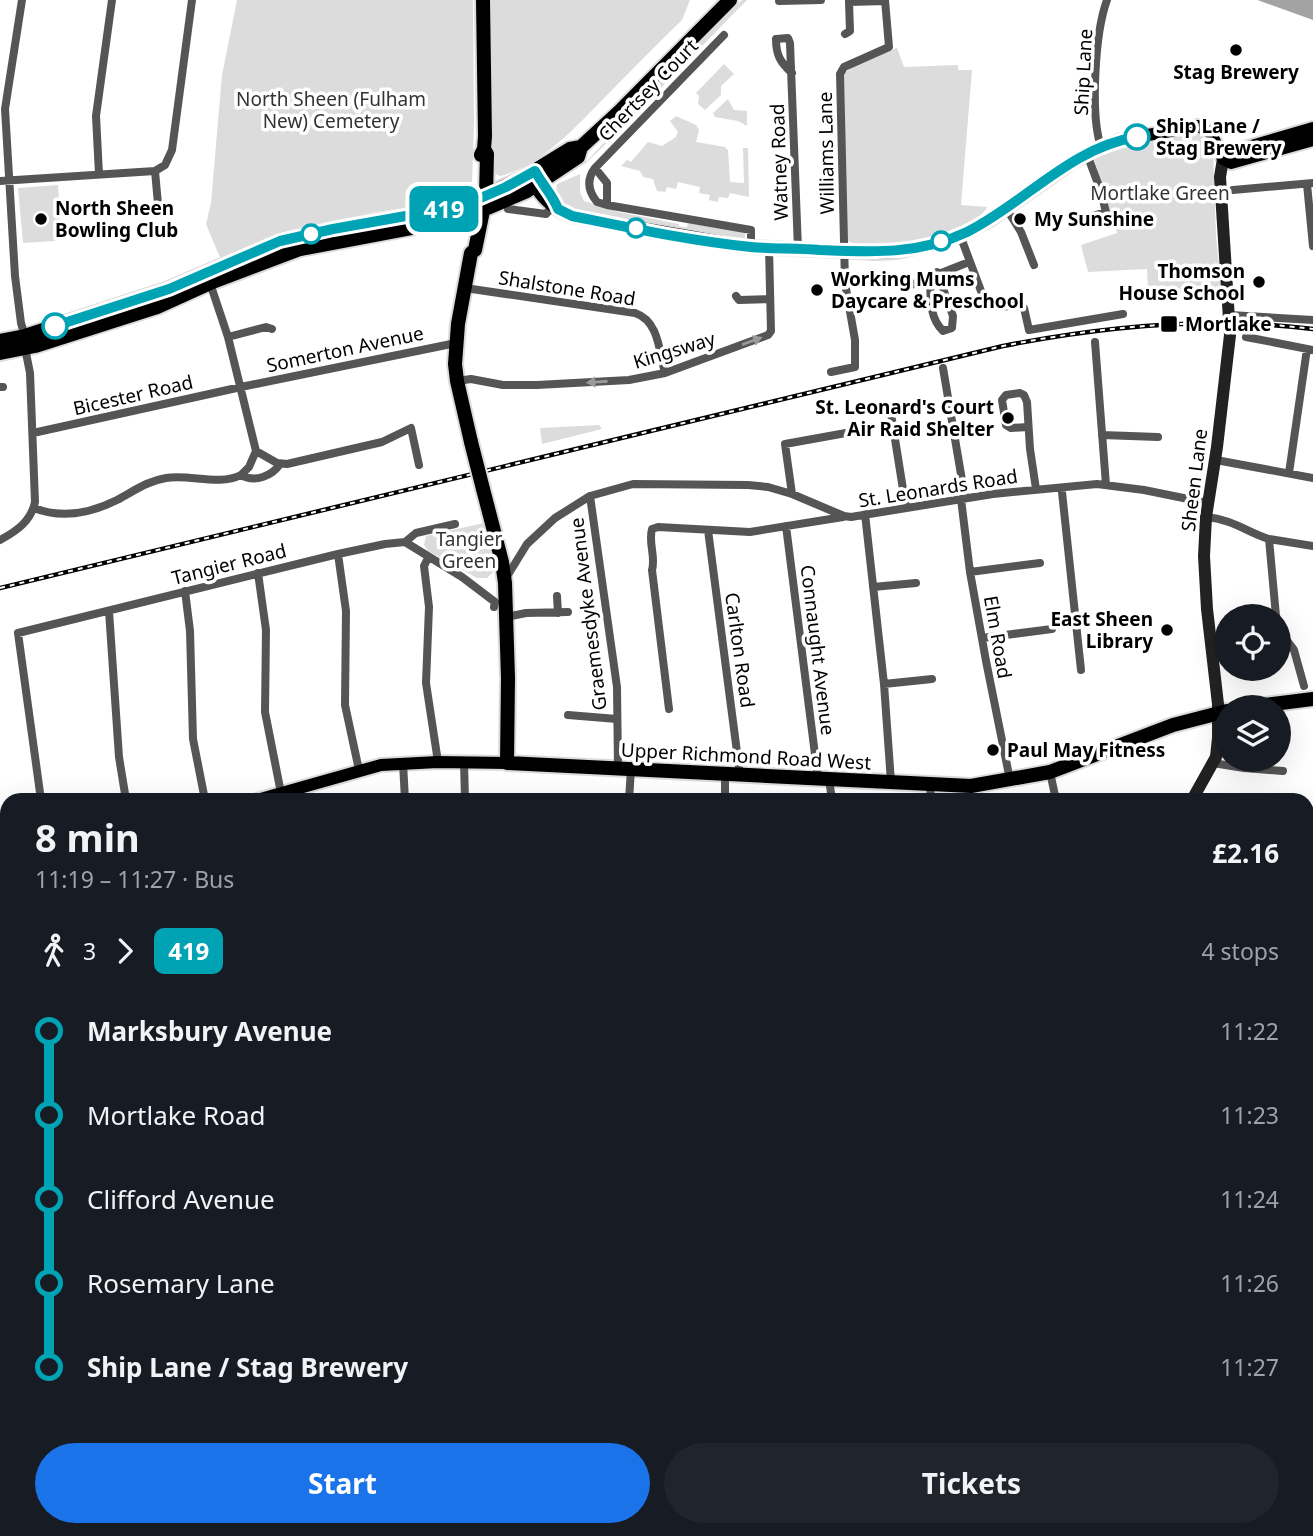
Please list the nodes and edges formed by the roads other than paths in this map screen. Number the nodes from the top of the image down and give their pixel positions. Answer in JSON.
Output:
{"nodes":[{"id":1,"x":22,"y":0,"type":"edge"},
{"id":2,"x":112,"y":0,"type":"edge"},
{"id":3,"x":192,"y":0,"type":"edge"},
{"id":4,"x":483,"y":0,"type":"edge"},
{"id":5,"x":730,"y":0,"type":"edge"},
{"id":6,"x":821,"y":0,"type":"edge"},
{"id":7,"x":885,"y":0,"type":"edge"},
{"id":8,"x":1107,"y":0,"type":"edge"},
{"id":9,"x":779,"y":1,"type":"edge"},
{"id":10,"x":849,"y":1,"type":"edge"},
{"id":11,"x":724,"y":34,"type":"dead end"},
{"id":12,"x":845,"y":34,"type":"dead end"},
{"id":13,"x":792,"y":73,"type":"dead end"},
{"id":14,"x":1313,"y":128,"type":"edge"},
{"id":15,"x":1313,"y":140,"type":"edge"},
{"id":16,"x":1101,"y":147,"type":"junction"},
{"id":17,"x":1087,"y":154,"type":"junction"},
{"id":18,"x":1223,"y":159,"type":"junction"},
{"id":19,"x":595,"y":168,"type":"junction"},
{"id":20,"x":155,"y":171,"type":"junction"},
{"id":21,"x":99,"y":174,"type":"junction"},
{"id":22,"x":535,"y":179,"type":"junction"},
{"id":23,"x":5,"y":181,"type":"edge"},
{"id":24,"x":1310,"y":183,"type":"edge"},
{"id":25,"x":1233,"y":190,"type":"dead end"},
{"id":26,"x":158,"y":204,"type":"dead end"},
{"id":27,"x":480,"y":205,"type":"junction"},
{"id":28,"x":607,"y":205,"type":"junction"},
{"id":29,"x":555,"y":206,"type":"junction"},
{"id":30,"x":1006,"y":208,"type":"junction"},
{"id":31,"x":509,"y":209,"type":"dead end"},
{"id":32,"x":684,"y":219,"type":"junction"},
{"id":33,"x":1078,"y":220,"type":"dead end"},
{"id":34,"x":334,"y":235,"type":"junction"},
{"id":35,"x":960,"y":235,"type":"junction"},
{"id":36,"x":682,"y":237,"type":"junction"},
{"id":37,"x":1313,"y":246,"type":"edge"},
{"id":38,"x":751,"y":247,"type":"junction"},
{"id":39,"x":769,"y":248,"type":"junction"},
{"id":40,"x":798,"y":249,"type":"junction"},
{"id":41,"x":845,"y":252,"type":"junction"},
{"id":42,"x":970,"y":262,"type":"junction"},
{"id":43,"x":1034,"y":265,"type":"dead end"},
{"id":44,"x":934,"y":274,"type":"junction"},
{"id":45,"x":209,"y":283,"type":"junction"},
{"id":46,"x":906,"y":287,"type":"dead end"},
{"id":47,"x":465,"y":288,"type":"junction"},
{"id":48,"x":736,"y":296,"type":"dead end"},
{"id":49,"x":770,"y":299,"type":"junction"},
{"id":50,"x":1123,"y":314,"type":"dead end"},
{"id":51,"x":1230,"y":315,"type":"junction"},
{"id":52,"x":1313,"y":320,"type":"edge"},
{"id":53,"x":272,"y":329,"type":"dead end"},
{"id":54,"x":229,"y":337,"type":"junction"},
{"id":55,"x":1246,"y":337,"type":"dead end"},
{"id":56,"x":0,"y":341,"type":"edge"},
{"id":57,"x":25,"y":342,"type":"junction"},
{"id":58,"x":1095,"y":342,"type":"dead end"},
{"id":59,"x":456,"y":343,"type":"junction"},
{"id":60,"x":1310,"y":349,"type":"edge"},
{"id":61,"x":0,"y":353,"type":"edge"},
{"id":62,"x":943,"y":369,"type":"dead end"},
{"id":63,"x":831,"y":372,"type":"dead end"},
{"id":64,"x":665,"y":373,"type":"junction"},
{"id":65,"x":457,"y":381,"type":"junction"},
{"id":66,"x":241,"y":387,"type":"junction"},
{"id":67,"x":891,"y":414,"type":"dead end"},
{"id":68,"x":1028,"y":427,"type":"junction"},
{"id":69,"x":857,"y":431,"type":"dead end"},
{"id":70,"x":33,"y":433,"type":"junction"},
{"id":71,"x":1102,"y":435,"type":"junction"},
{"id":72,"x":1158,"y":437,"type":"dead end"},
{"id":73,"x":256,"y":451,"type":"junction"},
{"id":74,"x":1216,"y":460,"type":"junction"},
{"id":75,"x":281,"y":464,"type":"junction"},
{"id":76,"x":419,"y":465,"type":"dead end"},
{"id":77,"x":1289,"y":473,"type":"junction"},
{"id":78,"x":241,"y":475,"type":"junction"},
{"id":79,"x":1313,"y":478,"type":"edge"},
{"id":80,"x":1106,"y":485,"type":"junction"},
{"id":81,"x":1036,"y":489,"type":"junction"},
{"id":82,"x":1062,"y":492,"type":"dead end"},
{"id":83,"x":792,"y":494,"type":"junction"},
{"id":84,"x":590,"y":496,"type":"junction"},
{"id":85,"x":963,"y":499,"type":"junction"},
{"id":86,"x":1208,"y":503,"type":"junction"},
{"id":87,"x":34,"y":508,"type":"junction"},
{"id":88,"x":906,"y":508,"type":"junction"},
{"id":89,"x":865,"y":514,"type":"junction"},
{"id":90,"x":844,"y":516,"type":"junction"},
{"id":91,"x":1206,"y":517,"type":"junction"},
{"id":92,"x":454,"y":524,"type":"dead end"},
{"id":93,"x":786,"y":526,"type":"junction"},
{"id":94,"x":708,"y":530,"type":"junction"},
{"id":95,"x":1269,"y":539,"type":"junction"},
{"id":96,"x":0,"y":540,"type":"edge"},
{"id":97,"x":405,"y":542,"type":"junction"},
{"id":98,"x":1313,"y":546,"type":"edge"},
{"id":99,"x":338,"y":554,"type":"junction"},
{"id":100,"x":428,"y":558,"type":"junction"},
{"id":101,"x":1040,"y":563,"type":"dead end"},
{"id":102,"x":970,"y":572,"type":"junction"},
{"id":103,"x":258,"y":573,"type":"junction"},
{"id":104,"x":916,"y":583,"type":"dead end"},
{"id":105,"x":504,"y":586,"type":"junction"},
{"id":106,"x":873,"y":587,"type":"junction"},
{"id":107,"x":185,"y":590,"type":"junction"},
{"id":108,"x":556,"y":596,"type":"dead end"},
{"id":109,"x":1275,"y":604,"type":"edge"},
{"id":110,"x":494,"y":607,"type":"dead end"},
{"id":111,"x":109,"y":611,"type":"junction"},
{"id":112,"x":568,"y":612,"type":"dead end"},
{"id":113,"x":558,"y":613,"type":"junction"},
{"id":114,"x":506,"y":617,"type":"junction"},
{"id":115,"x":1052,"y":629,"type":"dead end"},
{"id":116,"x":982,"y":638,"type":"junction"},
{"id":117,"x":1291,"y":646,"type":"edge"},
{"id":118,"x":1081,"y":670,"type":"dead end"},
{"id":119,"x":932,"y":679,"type":"dead end"},
{"id":120,"x":884,"y":684,"type":"junction"},
{"id":121,"x":1304,"y":686,"type":"dead end"},
{"id":122,"x":1221,"y":695,"type":"edge"},
{"id":123,"x":1313,"y":699,"type":"edge"},
{"id":124,"x":1291,"y":702,"type":"edge"},
{"id":125,"x":669,"y":709,"type":"dead end"},
{"id":126,"x":1214,"y":714,"type":"edge"},
{"id":127,"x":568,"y":715,"type":"dead end"},
{"id":128,"x":617,"y":719,"type":"junction"},
{"id":129,"x":1214,"y":760,"type":"edge"},
{"id":130,"x":438,"y":762,"type":"junction"},
{"id":131,"x":464,"y":762,"type":"junction"},
{"id":132,"x":403,"y":763,"type":"junction"},
{"id":133,"x":507,"y":763,"type":"junction"},
{"id":134,"x":625,"y":769,"type":"junction"},
{"id":135,"x":359,"y":771,"type":"junction"},
{"id":136,"x":1050,"y":772,"type":"junction"},
{"id":137,"x":732,"y":775,"type":"junction"},
{"id":138,"x":824,"y":778,"type":"junction"},
{"id":139,"x":1010,"y":780,"type":"junction"},
{"id":140,"x":891,"y":782,"type":"junction"},
{"id":141,"x":932,"y":784,"type":"junction"},
{"id":142,"x":40,"y":793,"type":"edge"},
{"id":143,"x":125,"y":793,"type":"edge"},
{"id":144,"x":204,"y":793,"type":"edge"},
{"id":145,"x":281,"y":793,"type":"edge"},
{"id":146,"x":302,"y":793,"type":"edge"},
{"id":147,"x":404,"y":793,"type":"edge"},
{"id":148,"x":465,"y":793,"type":"edge"},
{"id":149,"x":628,"y":793,"type":"edge"},
{"id":150,"x":726,"y":793,"type":"edge"},
{"id":151,"x":829,"y":793,"type":"edge"},
{"id":152,"x":931,"y":793,"type":"edge"},
{"id":153,"x":1054,"y":793,"type":"edge"},
{"id":154,"x":1196,"y":793,"type":"edge"}],
"edges":[{"from":1,"to":23,"type":"street"},
{"from":2,"to":21,"type":"street"},
{"from":3,"to":20,"type":"street"},
{"from":4,"to":27,"type":"highway"},
{"from":5,"to":22,"type":"highway"},
{"from":6,"to":9,"type":"street"},
{"from":7,"to":10,"type":"street"},
{"from":7,"to":41,"type":"street","name":"Williams Lane"},
{"from":8,"to":16,"type":"street","name":"Ship Lane"},
{"from":10,"to":12,"type":"street"},
{"from":11,"to":19,"type":"street","name":"Chertsey Court"},
{"from":13,"to":40,"type":"street","name":"Watney Road"},
{"from":14,"to":18,"type":"main road"},
{"from":15,"to":18,"type":"main road"},
{"from":16,"to":17,"type":"main road"},
{"from":16,"to":18,"type":"main road"},
{"from":17,"to":30,"type":"main road"},
{"from":17,"to":33,"type":"street"},
{"from":18,"to":51,"type":"main road","name":"Sheen Lane"},
{"from":19,"to":28,"type":"street","name":"Chertsey Court"},
{"from":19,"to":28,"type":"street","name":"Chertsey Court"},
{"from":20,"to":21,"type":"street"},
{"from":20,"to":26,"type":"street"},
{"from":21,"to":23,"type":"street"},
{"from":22,"to":27,"type":"highway"},
{"from":22,"to":29,"type":"main road"},
{"from":23,"to":57,"type":"street"},
{"from":24,"to":25,"type":"street"},
{"from":24,"to":37,"type":"street"},
{"from":27,"to":34,"type":"highway"},
{"from":27,"to":47,"type":"highway"},
{"from":28,"to":32,"type":"street"},
{"from":29,"to":31,"type":"street"},
{"from":29,"to":36,"type":"main road"},
{"from":30,"to":35,"type":"main road"},
{"from":30,"to":43,"type":"street"},
{"from":32,"to":36,"type":"street"},
{"from":32,"to":38,"type":"street"},
{"from":34,"to":45,"type":"highway"},
{"from":34,"to":57,"type":"highway"},
{"from":35,"to":41,"type":"main road"},
{"from":35,"to":42,"type":"street"},
{"from":36,"to":38,"type":"main road"},
{"from":38,"to":39,"type":"main road"},
{"from":39,"to":40,"type":"main road"},
{"from":39,"to":49,"type":"street","name":"Kingsway"},
{"from":40,"to":41,"type":"main road"},
{"from":41,"to":63,"type":"street"},
{"from":42,"to":44,"type":"street"},
{"from":42,"to":50,"type":"street"},
{"from":44,"to":44,"type":"street"},
{"from":44,"to":46,"type":"street"},
{"from":45,"to":54,"type":"street"},
{"from":45,"to":57,"type":"highway"},
{"from":47,"to":59,"type":"highway"},
{"from":47,"to":64,"type":"street","name":"Shalstone Road"},
{"from":48,"to":49,"type":"street"},
{"from":64,"to":49,"type":"street","name":"Kingsway","one_way":true},
{"from":51,"to":52,"type":"street"},
{"from":51,"to":74,"type":"main road","name":"Sheen Lane"},
{"from":53,"to":54,"type":"street"},
{"from":54,"to":66,"type":"street"},
{"from":55,"to":60,"type":"street"},
{"from":56,"to":57,"type":"highway"},
{"from":57,"to":61,"type":"highway"},
{"from":57,"to":70,"type":"street"},
{"from":58,"to":71,"type":"street"},
{"from":59,"to":65,"type":"highway"},
{"from":59,"to":66,"type":"street","name":"Somerton Avenue"},
{"from":60,"to":77,"type":"street"},
{"from":62,"to":85,"type":"street","name":"Elm Road"},
{"from":64,"to":65,"type":"street","name":"Kingsway","one_way":true},
{"from":65,"to":105,"type":"highway","bridge":true},
{"from":66,"to":70,"type":"street","name":"Bicester Road"},
{"from":66,"to":73,"type":"street"},
{"from":67,"to":88,"type":"street"},
{"from":68,"to":68,"type":"street"},
{"from":68,"to":81,"type":"street"},
{"from":69,"to":83,"type":"street"},
{"from":70,"to":87,"type":"street"},
{"from":71,"to":72,"type":"street"},
{"from":71,"to":80,"type":"street"},
{"from":73,"to":75,"type":"street"},
{"from":73,"to":78,"type":"street"},
{"from":74,"to":77,"type":"street"},
{"from":74,"to":86,"type":"main road","name":"Sheen Lane"},
{"from":75,"to":76,"type":"street"},
{"from":75,"to":78,"type":"street"},
{"from":77,"to":79,"type":"street"},
{"from":78,"to":87,"type":"street"},
{"from":80,"to":81,"type":"street","name":"St. Leonards Road"},
{"from":80,"to":86,"type":"street","name":"St. Leonards Road"},
{"from":81,"to":85,"type":"street","name":"St. Leonards Road"},
{"from":82,"to":118,"type":"street"},
{"from":83,"to":84,"type":"street","name":"St. Leonards Road"},
{"from":83,"to":90,"type":"street","name":"St. Leonards Road"},
{"from":84,"to":105,"type":"street","name":"St. Leonards Road"},
{"from":84,"to":128,"type":"street","name":"Graemesdyke Avenue"},
{"from":85,"to":88,"type":"street","name":"St. Leonards Road"},
{"from":85,"to":102,"type":"street","name":"Elm Road"},
{"from":86,"to":91,"type":"main road","name":"Sheen Lane"},
{"from":87,"to":96,"type":"street"},
{"from":88,"to":89,"type":"street","name":"St. Leonards Road"},
{"from":89,"to":90,"type":"street","name":"St. Leonards Road"},
{"from":89,"to":106,"type":"street"},
{"from":90,"to":93,"type":"street"},
{"from":91,"to":95,"type":"street"},
{"from":91,"to":122,"type":"main road","name":"Sheen Lane"},
{"from":92,"to":97,"type":"street","name":"Tangier Road"},
{"from":93,"to":94,"type":"street"},
{"from":93,"to":138,"type":"street","name":"Connaught Avenue"},
{"from":94,"to":125,"type":"street"},
{"from":94,"to":137,"type":"street","name":"Carlton Road"},
{"from":95,"to":98,"type":"street"},
{"from":95,"to":109,"type":"street"},
{"from":97,"to":99,"type":"street","name":"Tangier Road"},
{"from":97,"to":100,"type":"street"},
{"from":99,"to":103,"type":"street","name":"Tangier Road"},
{"from":99,"to":135,"type":"street"},
{"from":100,"to":110,"type":"street"},
{"from":100,"to":130,"type":"street"},
{"from":101,"to":102,"type":"street"},
{"from":102,"to":116,"type":"street","name":"Elm Road"},
{"from":103,"to":107,"type":"street","name":"Tangier Road"},
{"from":103,"to":145,"type":"street"},
{"from":104,"to":106,"type":"street"},
{"from":105,"to":114,"type":"highway"},
{"from":106,"to":120,"type":"street"},
{"from":107,"to":111,"type":"street","name":"Tangier Road"},
{"from":107,"to":144,"type":"street"},
{"from":108,"to":113,"type":"street"},
{"from":111,"to":142,"type":"street","name":"Tangier Road"},
{"from":111,"to":143,"type":"street"},
{"from":112,"to":113,"type":"street"},
{"from":113,"to":114,"type":"street"},
{"from":114,"to":133,"type":"highway"},
{"from":115,"to":116,"type":"street"},
{"from":116,"to":139,"type":"street","name":"Elm Road"},
{"from":117,"to":121,"type":"street"},
{"from":119,"to":120,"type":"street"},
{"from":120,"to":140,"type":"street"},
{"from":123,"to":124,"type":"highway"},
{"from":126,"to":136,"type":"highway","name":"Upper Richmond Road West"},
{"from":127,"to":128,"type":"street"},
{"from":128,"to":134,"type":"street","name":"Graemesdyke Avenue"},
{"from":129,"to":154,"type":"main road","name":"Sheen Lane"},
{"from":130,"to":131,"type":"main road","name":"Upper Richmond Road West"},
{"from":130,"to":132,"type":"main road","name":"Upper Richmond Road West"},
{"from":131,"to":133,"type":"main road","name":"Upper Richmond Road West"},
{"from":131,"to":148,"type":"street"},
{"from":132,"to":135,"type":"main road","name":"Upper Richmond Road West"},
{"from":132,"to":147,"type":"street"},
{"from":133,"to":134,"type":"highway","name":"Upper Richmond Road West"},
{"from":134,"to":137,"type":"highway","name":"Upper Richmond Road West"},
{"from":134,"to":149,"type":"street","name":"Graemesdyke Avenue"},
{"from":135,"to":146,"type":"main road","name":"Upper Richmond Road West"},
{"from":136,"to":139,"type":"highway","name":"Upper Richmond Road West"},
{"from":136,"to":153,"type":"street"},
{"from":137,"to":138,"type":"highway","name":"Upper Richmond Road West"},
{"from":137,"to":150,"type":"street","name":"Carlton Road"},
{"from":138,"to":140,"type":"highway","name":"Upper Richmond Road West"},
{"from":138,"to":151,"type":"street","name":"Connaught Avenue"},
{"from":139,"to":141,"type":"highway","name":"Upper Richmond Road West"},
{"from":140,"to":141,"type":"highway","name":"Upper Richmond Road West"},
{"from":141,"to":152,"type":"street"}]}
